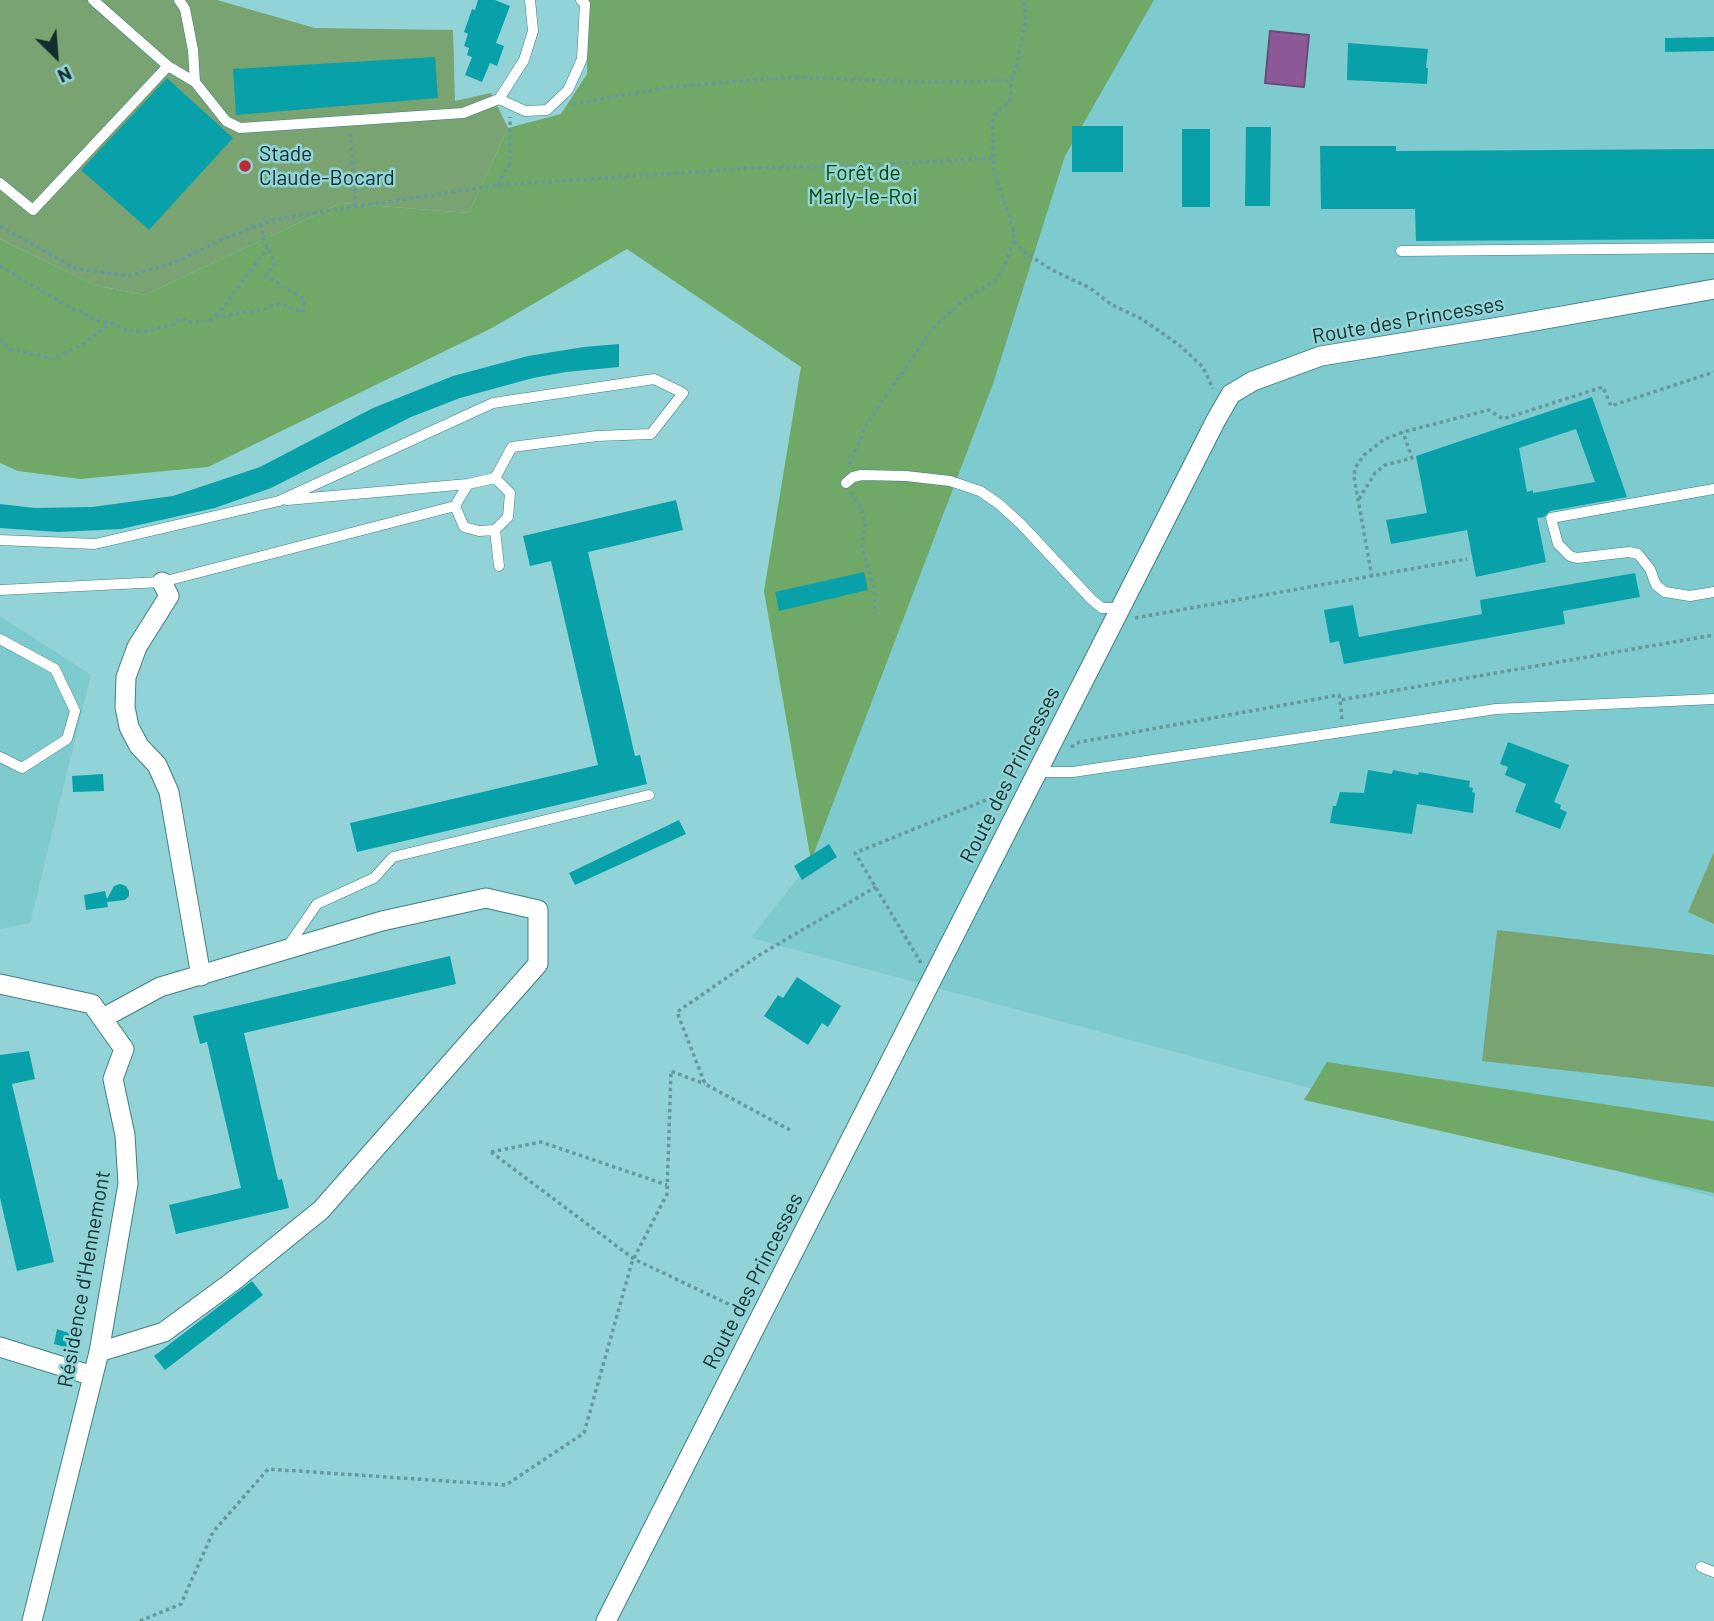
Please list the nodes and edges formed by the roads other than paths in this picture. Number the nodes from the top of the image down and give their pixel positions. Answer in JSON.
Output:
{"nodes":[{"id":1,"x":93,"y":0,"type":"edge"},
{"id":2,"x":178,"y":0,"type":"edge"},
{"id":3,"x":530,"y":0,"type":"edge"},
{"id":4,"x":581,"y":0,"type":"edge"},
{"id":5,"x":168,"y":66,"type":"junction"},
{"id":6,"x":195,"y":82,"type":"junction"},
{"id":7,"x":499,"y":99,"type":"junction"},
{"id":8,"x":0,"y":183,"type":"edge"},
{"id":9,"x":1714,"y":248,"type":"edge"},
{"id":10,"x":1401,"y":251,"type":"dead end"},
{"id":11,"x":1714,"y":289,"type":"edge"},
{"id":12,"x":495,"y":478,"type":"junction"},
{"id":13,"x":846,"y":483,"type":"road end"},
{"id":14,"x":468,"y":484,"type":"junction"},
{"id":15,"x":1714,"y":489,"type":"edge"},
{"id":16,"x":279,"y":501,"type":"junction"},
{"id":17,"x":455,"y":506,"type":"junction"},
{"id":18,"x":495,"y":530,"type":"junction"},
{"id":19,"x":0,"y":540,"type":"edge"},
{"id":20,"x":499,"y":566,"type":"dead end"},
{"id":21,"x":162,"y":582,"type":"junction"},
{"id":22,"x":0,"y":590,"type":"edge"},
{"id":23,"x":1714,"y":592,"type":"edge"},
{"id":24,"x":1122,"y":614,"type":"junction"},
{"id":25,"x":0,"y":639,"type":"edge"},
{"id":26,"x":1714,"y":699,"type":"edge"},
{"id":27,"x":0,"y":757,"type":"edge"},
{"id":28,"x":1038,"y":771,"type":"junction"},
{"id":29,"x":649,"y":795,"type":"dead end"},
{"id":30,"x":285,"y":951,"type":"junction"},
{"id":31,"x":201,"y":976,"type":"junction"},
{"id":32,"x":0,"y":984,"type":"edge"},
{"id":33,"x":103,"y":1018,"type":"junction"},
{"id":34,"x":0,"y":1347,"type":"edge"},
{"id":35,"x":99,"y":1352,"type":"junction"},
{"id":36,"x":93,"y":1376,"type":"junction"},
{"id":37,"x":1701,"y":1567,"type":"dead end"},
{"id":38,"x":1714,"y":1572,"type":"edge"},
{"id":39,"x":32,"y":1621,"type":"edge"},
{"id":40,"x":606,"y":1621,"type":"edge"}],
"edges":[{"from":1,"to":5,"type":"lane"},
{"from":2,"to":6,"type":"lane"},
{"from":3,"to":7,"type":"lane"},
{"from":4,"to":7,"type":"lane"},
{"from":5,"to":6,"type":"lane"},
{"from":5,"to":8,"type":"lane"},
{"from":6,"to":7,"type":"lane"},
{"from":9,"to":10,"type":"lane"},
{"from":11,"to":24,"type":"street","name":"Route des Princesses"},
{"from":12,"to":14,"type":"lane"},
{"from":12,"to":16,"type":"lane"},
{"from":12,"to":18,"type":"lane"},
{"from":13,"to":24,"type":"lane"},
{"from":14,"to":16,"type":"lane"},
{"from":14,"to":17,"type":"lane"},
{"from":15,"to":23,"type":"lane"},
{"from":16,"to":19,"type":"lane"},
{"from":17,"to":18,"type":"lane"},
{"from":17,"to":21,"type":"lane"},
{"from":18,"to":20,"type":"lane"},
{"from":21,"to":22,"type":"lane"},
{"from":21,"to":31,"type":"street"},
{"from":24,"to":28,"type":"street","name":"Route des Princesses"},
{"from":25,"to":27,"type":"lane"},
{"from":26,"to":28,"type":"lane"},
{"from":28,"to":40,"type":"street","name":"Route des Princesses"},
{"from":29,"to":30,"type":"lane"},
{"from":30,"to":31,"type":"street"},
{"from":30,"to":35,"type":"street"},
{"from":31,"to":33,"type":"street"},
{"from":32,"to":33,"type":"street","name":"Résidence d'Hennemont"},
{"from":33,"to":35,"type":"street","name":"Résidence d'Hennemont"},
{"from":34,"to":36,"type":"street"},
{"from":35,"to":36,"type":"street","name":"Résidence d'Hennemont"},
{"from":36,"to":39,"type":"street","name":"Résidence d'Hennemont"},
{"from":37,"to":38,"type":"lane"}]}
